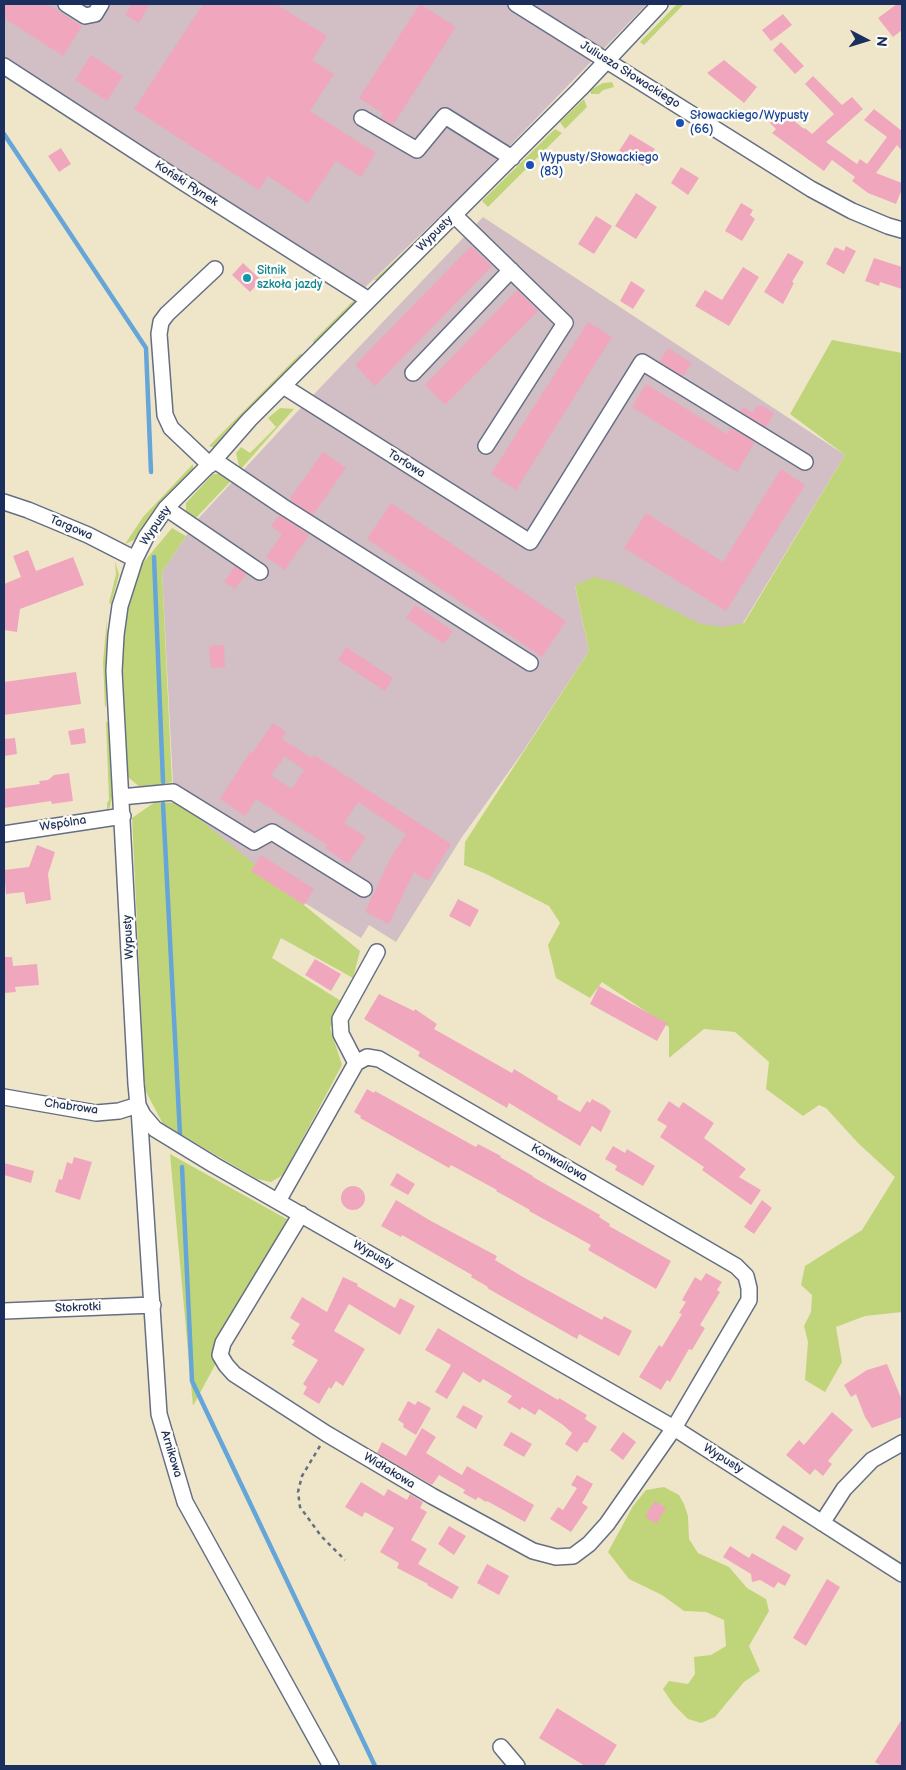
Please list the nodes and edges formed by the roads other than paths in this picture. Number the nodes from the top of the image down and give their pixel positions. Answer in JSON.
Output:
{"nodes":[{"id":1,"x":66,"y":4,"type":"edge"},
{"id":2,"x":101,"y":4,"type":"edge"},
{"id":3,"x":516,"y":4,"type":"edge"},
{"id":4,"x":660,"y":4,"type":"edge"},
{"id":5,"x":606,"y":60,"type":"junction"},
{"id":6,"x":4,"y":66,"type":"edge"},
{"id":7,"x":362,"y":118,"type":"dead end"},
{"id":8,"x":512,"y":158,"type":"junction"},
{"id":9,"x":454,"y":215,"type":"junction"},
{"id":10,"x":902,"y":230,"type":"edge"},
{"id":11,"x":215,"y":268,"type":"dead end"},
{"id":12,"x":511,"y":270,"type":"junction"},
{"id":13,"x":369,"y":300,"type":"junction"},
{"id":14,"x":413,"y":374,"type":"dead end"},
{"id":15,"x":283,"y":386,"type":"junction"},
{"id":16,"x":486,"y":446,"type":"dead end"},
{"id":17,"x":212,"y":462,"type":"junction"},
{"id":18,"x":805,"y":462,"type":"dead end"},
{"id":19,"x":4,"y":502,"type":"edge"},
{"id":20,"x":166,"y":508,"type":"junction"},
{"id":21,"x":135,"y":559,"type":"junction"},
{"id":22,"x":260,"y":572,"type":"dead end"},
{"id":23,"x":530,"y":663,"type":"dead end"},
{"id":24,"x":122,"y":797,"type":"junction"},
{"id":25,"x":123,"y":816,"type":"junction"},
{"id":26,"x":4,"y":834,"type":"edge"},
{"id":27,"x":364,"y":890,"type":"dead end"},
{"id":28,"x":377,"y":952,"type":"dead end"},
{"id":29,"x":356,"y":1063,"type":"junction"},
{"id":30,"x":4,"y":1097,"type":"edge"},
{"id":31,"x":138,"y":1105,"type":"junction"},
{"id":32,"x":278,"y":1201,"type":"junction"},
{"id":33,"x":301,"y":1214,"type":"junction"},
{"id":34,"x":153,"y":1305,"type":"junction"},
{"id":35,"x":4,"y":1311,"type":"edge"},
{"id":36,"x":674,"y":1428,"type":"junction"},
{"id":37,"x":902,"y":1443,"type":"edge"},
{"id":38,"x":822,"y":1523,"type":"junction"},
{"id":39,"x":902,"y":1574,"type":"edge"},
{"id":40,"x":502,"y":1747,"type":"dead end"},
{"id":41,"x":331,"y":1766,"type":"edge"},
{"id":42,"x":517,"y":1766,"type":"edge"}],
"edges":[{"from":1,"to":2,"type":"street"},
{"from":3,"to":5,"type":"street","name":"Juliusza Słowackiego"},
{"from":4,"to":5,"type":"street"},
{"from":5,"to":8,"type":"street","name":"Wypusty"},
{"from":5,"to":10,"type":"street","name":"Juliusza Słowackiego"},
{"from":6,"to":13,"type":"street","name":"Koński Rynek"},
{"from":7,"to":8,"type":"street"},
{"from":8,"to":9,"type":"street","name":"Wypusty"},
{"from":9,"to":12,"type":"street"},
{"from":9,"to":13,"type":"street","name":"Wypusty"},
{"from":11,"to":17,"type":"street"},
{"from":12,"to":14,"type":"street"},
{"from":12,"to":16,"type":"street"},
{"from":13,"to":15,"type":"street","name":"Wypusty"},
{"from":15,"to":17,"type":"street","name":"Wypusty"},
{"from":15,"to":18,"type":"street","name":"Torfowa"},
{"from":17,"to":20,"type":"street","name":"Wypusty"},
{"from":17,"to":23,"type":"street"},
{"from":19,"to":21,"type":"street","name":"Targowa"},
{"from":20,"to":21,"type":"street","name":"Wypusty"},
{"from":20,"to":22,"type":"street"},
{"from":21,"to":24,"type":"street","name":"Wypusty"},
{"from":24,"to":25,"type":"street","name":"Wypusty"},
{"from":24,"to":27,"type":"street"},
{"from":25,"to":26,"type":"street","name":"Wspólna"},
{"from":25,"to":31,"type":"street","name":"Wypusty"},
{"from":28,"to":29,"type":"street"},
{"from":29,"to":32,"type":"street"},
{"from":29,"to":36,"type":"street","name":"Konwaliowa"},
{"from":30,"to":31,"type":"street","name":"Chabrowa"},
{"from":31,"to":32,"type":"street","name":"Wypusty"},
{"from":31,"to":34,"type":"street","name":"Arnikowa"},
{"from":32,"to":33,"type":"street","name":"Wypusty"},
{"from":33,"to":36,"type":"street","name":"Wypusty"},
{"from":33,"to":36,"type":"street","name":"Widłakowa"},
{"from":34,"to":35,"type":"street","name":"Stokrotki"},
{"from":34,"to":41,"type":"street","name":"Arnikowa"},
{"from":36,"to":38,"type":"street","name":"Wypusty"},
{"from":37,"to":38,"type":"street"},
{"from":38,"to":39,"type":"street","name":"Wypusty"},
{"from":40,"to":42,"type":"street"}]}
